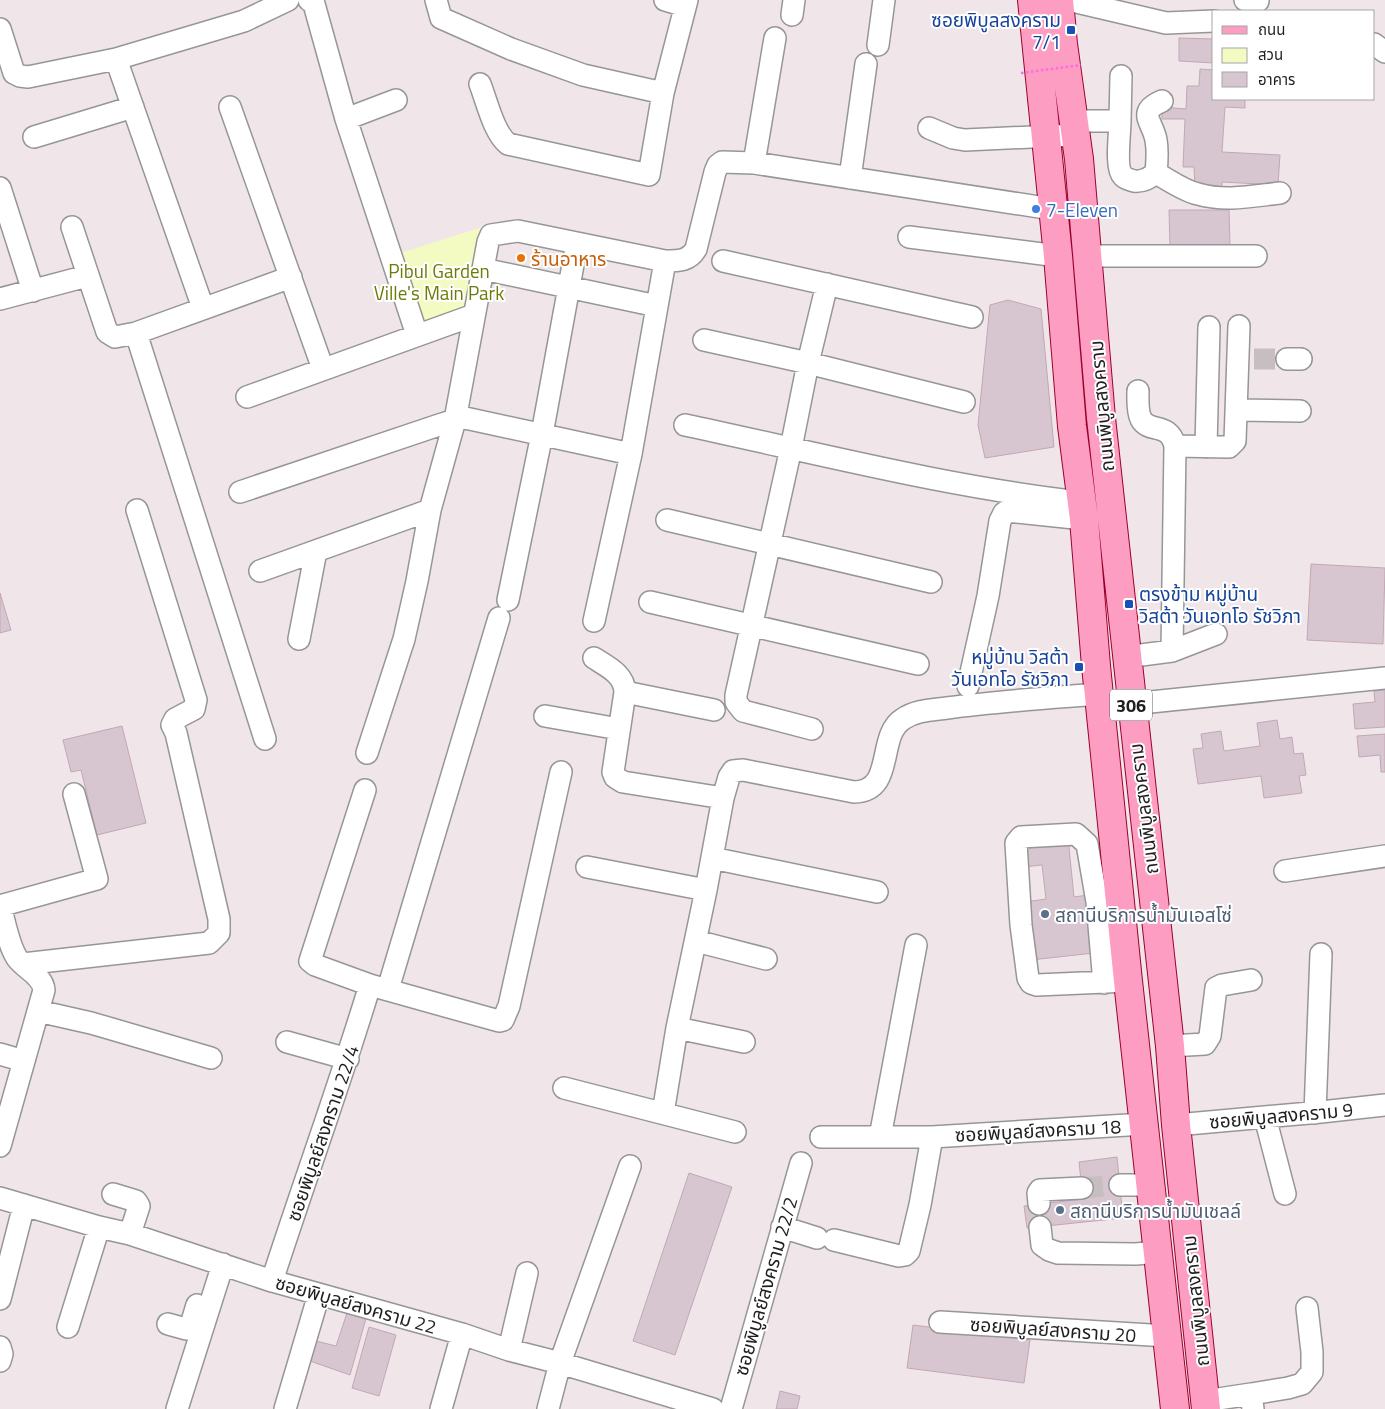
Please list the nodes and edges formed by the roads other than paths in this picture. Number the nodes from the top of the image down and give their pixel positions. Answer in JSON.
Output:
{"nodes":[{"id":1,"x":288,"y":0,"type":"edge"},
{"id":2,"x":309,"y":0,"type":"edge"},
{"id":3,"x":436,"y":0,"type":"edge"},
{"id":4,"x":884,"y":0,"type":"edge"},
{"id":5,"x":1032,"y":0,"type":"edge"},
{"id":6,"x":1059,"y":0,"type":"edge"},
{"id":7,"x":1068,"y":0,"type":"edge"},
{"id":8,"x":679,"y":2,"type":"edge"},
{"id":9,"x":1112,"y":5,"type":"edge"},
{"id":10,"x":1212,"y":21,"type":"edge"},
{"id":11,"x":0,"y":29,"type":"edge"},
{"id":12,"x":775,"y":38,"type":"dead end"},
{"id":13,"x":878,"y":45,"type":"dead end"},
{"id":14,"x":116,"y":58,"type":"junction"},
{"id":15,"x":866,"y":64,"type":"dead end"},
{"id":16,"x":1075,"y":74,"type":"junction"},
{"id":17,"x":1121,"y":76,"type":"dead end"},
{"id":18,"x":1030,"y":77,"type":"junction"},
{"id":19,"x":480,"y":84,"type":"dead end"},
{"id":20,"x":663,"y":93,"type":"junction"},
{"id":21,"x":396,"y":100,"type":"dead end"},
{"id":22,"x":1162,"y":101,"type":"dead end"},
{"id":23,"x":133,"y":107,"type":"junction"},
{"id":24,"x":230,"y":107,"type":"dead end"},
{"id":25,"x":346,"y":119,"type":"junction"},
{"id":26,"x":1120,"y":121,"type":"junction"},
{"id":27,"x":929,"y":128,"type":"dead end"},
{"id":28,"x":1075,"y":128,"type":"junction"},
{"id":29,"x":1045,"y":136,"type":"junction"},
{"id":30,"x":34,"y":137,"type":"dead end"},
{"id":31,"x":754,"y":163,"type":"junction"},
{"id":32,"x":1156,"y":173,"type":"junction"},
{"id":33,"x":850,"y":178,"type":"junction"},
{"id":34,"x":0,"y":188,"type":"edge"},
{"id":35,"x":1280,"y":193,"type":"dead end"},
{"id":36,"x":1052,"y":209,"type":"junction"},
{"id":37,"x":72,"y":227,"type":"dead end"},
{"id":38,"x":909,"y":237,"type":"dead end"},
{"id":39,"x":577,"y":243,"type":"junction"},
{"id":40,"x":1058,"y":256,"type":"junction"},
{"id":41,"x":1088,"y":256,"type":"junction"},
{"id":42,"x":1256,"y":256,"type":"dead end"},
{"id":43,"x":665,"y":261,"type":"junction"},
{"id":44,"x":722,"y":261,"type":"dead end"},
{"id":45,"x":483,"y":269,"type":"junction"},
{"id":46,"x":87,"y":276,"type":"junction"},
{"id":47,"x":291,"y":277,"type":"junction"},
{"id":48,"x":828,"y":284,"type":"junction"},
{"id":49,"x":568,"y":287,"type":"junction"},
{"id":50,"x":33,"y":291,"type":"junction"},
{"id":51,"x":0,"y":300,"type":"edge"},
{"id":52,"x":657,"y":306,"type":"junction"},
{"id":53,"x":203,"y":308,"type":"junction"},
{"id":54,"x":474,"y":315,"type":"junction"},
{"id":55,"x":972,"y":317,"type":"dead end"},
{"id":56,"x":1238,"y":326,"type":"dead end"},
{"id":57,"x":1209,"y":327,"type":"dead end"},
{"id":58,"x":136,"y":333,"type":"junction"},
{"id":59,"x":417,"y":335,"type":"junction"},
{"id":60,"x":704,"y":340,"type":"dead end"},
{"id":61,"x":808,"y":364,"type":"junction"},
{"id":62,"x":323,"y":369,"type":"junction"},
{"id":63,"x":1138,"y":391,"type":"dead end"},
{"id":64,"x":247,"y":397,"type":"dead end"},
{"id":65,"x":964,"y":402,"type":"dead end"},
{"id":66,"x":1237,"y":410,"type":"junction"},
{"id":67,"x":1300,"y":411,"type":"dead end"},
{"id":68,"x":456,"y":418,"type":"junction"},
{"id":69,"x":685,"y":425,"type":"dead end"},
{"id":70,"x":542,"y":434,"type":"junction"},
{"id":71,"x":1175,"y":446,"type":"junction"},
{"id":72,"x":1206,"y":447,"type":"junction"},
{"id":73,"x":791,"y":448,"type":"junction"},
{"id":74,"x":631,"y":454,"type":"junction"},
{"id":75,"x":240,"y":492,"type":"dead end"},
{"id":76,"x":136,"y":510,"type":"dead end"},
{"id":77,"x":430,"y":510,"type":"junction"},
{"id":78,"x":1082,"y":510,"type":"junction"},
{"id":79,"x":667,"y":520,"type":"dead end"},
{"id":80,"x":769,"y":545,"type":"junction"},
{"id":81,"x":316,"y":551,"type":"junction"},
{"id":82,"x":260,"y":571,"type":"dead end"},
{"id":83,"x":931,"y":582,"type":"dead end"},
{"id":84,"x":650,"y":602,"type":"dead end"},
{"id":85,"x":594,"y":621,"type":"dead end"},
{"id":86,"x":751,"y":626,"type":"junction"},
{"id":87,"x":1216,"y":634,"type":"dead end"},
{"id":88,"x":300,"y":639,"type":"dead end"},
{"id":89,"x":1172,"y":650,"type":"junction"},
{"id":90,"x":1126,"y":657,"type":"junction"},
{"id":91,"x":594,"y":658,"type":"dead end"},
{"id":92,"x":918,"y":664,"type":"dead end"},
{"id":93,"x":1385,"y":678,"type":"edge"},
{"id":94,"x":968,"y":686,"type":"dead end"},
{"id":95,"x":625,"y":692,"type":"junction"},
{"id":96,"x":1100,"y":694,"type":"junction"},
{"id":97,"x":1131,"y":704,"type":"junction"},
{"id":98,"x":714,"y":710,"type":"dead end"},
{"id":99,"x":545,"y":716,"type":"dead end"},
{"id":100,"x":619,"y":729,"type":"junction"},
{"id":101,"x":812,"y":729,"type":"dead end"},
{"id":102,"x":265,"y":739,"type":"dead end"},
{"id":103,"x":367,"y":752,"type":"dead end"},
{"id":104,"x":561,"y":772,"type":"dead end"},
{"id":105,"x":365,"y":790,"type":"dead end"},
{"id":106,"x":74,"y":794,"type":"dead end"},
{"id":107,"x":723,"y":798,"type":"junction"},
{"id":108,"x":1385,"y":856,"type":"edge"},
{"id":109,"x":712,"y":858,"type":"junction"},
{"id":110,"x":587,"y":867,"type":"dead end"},
{"id":111,"x":1285,"y":871,"type":"dead end"},
{"id":112,"x":1104,"y":872,"type":"junction"},
{"id":113,"x":706,"y":890,"type":"junction"},
{"id":114,"x":877,"y":892,"type":"dead end"},
{"id":115,"x":0,"y":906,"type":"edge"},
{"id":116,"x":696,"y":941,"type":"junction"},
{"id":117,"x":916,"y":945,"type":"dead end"},
{"id":118,"x":1321,"y":954,"type":"dead end"},
{"id":119,"x":766,"y":959,"type":"dead end"},
{"id":120,"x":23,"y":964,"type":"junction"},
{"id":121,"x":1251,"y":980,"type":"dead end"},
{"id":122,"x":1116,"y":982,"type":"junction"},
{"id":123,"x":379,"y":987,"type":"junction"},
{"id":124,"x":38,"y":1011,"type":"junction"},
{"id":125,"x":677,"y":1028,"type":"junction"},
{"id":126,"x":288,"y":1042,"type":"dead end"},
{"id":127,"x":744,"y":1042,"type":"dead end"},
{"id":128,"x":1170,"y":1046,"type":"junction"},
{"id":129,"x":0,"y":1054,"type":"edge"},
{"id":130,"x":211,"y":1058,"type":"dead end"},
{"id":131,"x":348,"y":1059,"type":"junction"},
{"id":132,"x":24,"y":1061,"type":"junction"},
{"id":133,"x":564,"y":1088,"type":"dead end"},
{"id":134,"x":1385,"y":1105,"type":"edge"},
{"id":135,"x":5,"y":1109,"type":"edge"},
{"id":136,"x":663,"y":1113,"type":"junction"},
{"id":137,"x":1315,"y":1113,"type":"junction"},
{"id":138,"x":1265,"y":1117,"type":"junction"},
{"id":139,"x":1144,"y":1124,"type":"junction"},
{"id":140,"x":1176,"y":1125,"type":"junction"},
{"id":141,"x":735,"y":1132,"type":"dead end"},
{"id":142,"x":821,"y":1137,"type":"dead end"},
{"id":143,"x":880,"y":1137,"type":"junction"},
{"id":144,"x":932,"y":1137,"type":"junction"},
{"id":145,"x":0,"y":1146,"type":"edge"},
{"id":146,"x":801,"y":1163,"type":"dead end"},
{"id":147,"x":630,"y":1166,"type":"dead end"},
{"id":148,"x":1120,"y":1185,"type":"tunnel mouth"},
{"id":149,"x":1151,"y":1185,"type":"junction"},
{"id":150,"x":1082,"y":1188,"type":"tunnel mouth"},
{"id":151,"x":113,"y":1194,"type":"dead end"},
{"id":152,"x":1284,"y":1194,"type":"dead end"},
{"id":153,"x":0,"y":1198,"type":"edge"},
{"id":154,"x":1039,"y":1204,"type":"dead end"},
{"id":155,"x":24,"y":1205,"type":"junction"},
{"id":156,"x":99,"y":1227,"type":"junction"},
{"id":157,"x":782,"y":1227,"type":"junction"},
{"id":158,"x":1040,"y":1227,"type":"dead end"},
{"id":159,"x":130,"y":1234,"type":"junction"},
{"id":160,"x":1157,"y":1252,"type":"junction"},
{"id":161,"x":217,"y":1262,"type":"junction"},
{"id":162,"x":527,"y":1273,"type":"dead end"},
{"id":163,"x":272,"y":1281,"type":"junction"},
{"id":164,"x":319,"y":1294,"type":"junction"},
{"id":165,"x":0,"y":1299,"type":"edge"},
{"id":166,"x":1307,"y":1308,"type":"dead end"},
{"id":167,"x":940,"y":1322,"type":"dead end"},
{"id":168,"x":168,"y":1324,"type":"dead end"},
{"id":169,"x":68,"y":1327,"type":"dead end"},
{"id":170,"x":462,"y":1334,"type":"junction"},
{"id":171,"x":1167,"y":1336,"type":"junction"},
{"id":172,"x":0,"y":1347,"type":"edge"},
{"id":173,"x":509,"y":1350,"type":"junction"},
{"id":174,"x":0,"y":1361,"type":"edge"},
{"id":175,"x":560,"y":1363,"type":"junction"},
{"id":176,"x":1252,"y":1401,"type":"edge"},
{"id":177,"x":1206,"y":1405,"type":"edge"},
{"id":178,"x":178,"y":1409,"type":"edge"},
{"id":179,"x":285,"y":1409,"type":"edge"},
{"id":180,"x":441,"y":1409,"type":"edge"},
{"id":181,"x":548,"y":1409,"type":"edge"},
{"id":182,"x":713,"y":1409,"type":"edge"},
{"id":183,"x":731,"y":1409,"type":"edge"},
{"id":184,"x":1175,"y":1409,"type":"edge"}],
"edges":[{"from":1,"to":14,"type":"street"},
{"from":2,"to":25,"type":"street"},
{"from":3,"to":20,"type":"street"},
{"from":4,"to":13,"type":"street"},
{"from":5,"to":18,"type":"main road","name":"ถนนพิบูลสงคราม","number":"306"},
{"from":6,"to":16,"type":"main road","name":"ถนนพิบูลสงคราม","number":"306"},
{"from":7,"to":9,"type":"street"},
{"from":8,"to":20,"type":"street"},
{"from":9,"to":10,"type":"street"},
{"from":11,"to":14,"type":"street"},
{"from":12,"to":31,"type":"street"},
{"from":14,"to":23,"type":"street"},
{"from":15,"to":33,"type":"street"},
{"from":16,"to":18,"type":"main road"},
{"from":16,"to":28,"type":"main road","name":"ถนนพิบูลสงคราม","number":"306"},
{"from":17,"to":26,"type":"street"},
{"from":18,"to":29,"type":"main road","name":"ถนนพิบูลสงคราม","number":"306"},
{"from":19,"to":20,"type":"street"},
{"from":21,"to":25,"type":"street"},
{"from":22,"to":32,"type":"street"},
{"from":23,"to":30,"type":"street"},
{"from":23,"to":53,"type":"street"},
{"from":24,"to":47,"type":"street"},
{"from":25,"to":59,"type":"street"},
{"from":26,"to":28,"type":"street"},
{"from":26,"to":32,"type":"street"},
{"from":27,"to":29,"type":"street"},
{"from":28,"to":29,"type":"street"},
{"from":28,"to":41,"type":"main road","name":"ถนนพิบูลสงคราม","number":"306"},
{"from":29,"to":36,"type":"main road","name":"ถนนพิบูลสงคราม","number":"306"},
{"from":31,"to":33,"type":"street"},
{"from":31,"to":43,"type":"street"},
{"from":32,"to":35,"type":"street"},
{"from":33,"to":36,"type":"street"},
{"from":34,"to":50,"type":"street"},
{"from":36,"to":40,"type":"main road","name":"ถนนพิบูลสงคราม","number":"306"},
{"from":37,"to":46,"type":"street"},
{"from":38,"to":40,"type":"street"},
{"from":39,"to":43,"type":"street"},
{"from":39,"to":45,"type":"street"},
{"from":39,"to":49,"type":"street","name":"ซอยพิบูลย์สงคราม 22/4"},
{"from":40,"to":78,"type":"main road","name":"ถนนพิบูลสงคราม","number":"306"},
{"from":41,"to":42,"type":"street"},
{"from":41,"to":90,"type":"main road","name":"ถนนพิบูลสงคราม","number":"306"},
{"from":43,"to":52,"type":"street"},
{"from":44,"to":48,"type":"street"},
{"from":45,"to":49,"type":"street"},
{"from":45,"to":54,"type":"street"},
{"from":46,"to":50,"type":"street"},
{"from":46,"to":58,"type":"street"},
{"from":47,"to":53,"type":"street"},
{"from":47,"to":62,"type":"street"},
{"from":48,"to":55,"type":"street"},
{"from":48,"to":61,"type":"street"},
{"from":49,"to":52,"type":"street"},
{"from":49,"to":70,"type":"street","name":"ซอยพิบูลย์สงคราม 22/4"},
{"from":50,"to":51,"type":"street"},
{"from":52,"to":74,"type":"street"},
{"from":53,"to":58,"type":"street"},
{"from":54,"to":59,"type":"street"},
{"from":54,"to":68,"type":"street"},
{"from":56,"to":66,"type":"street"},
{"from":57,"to":72,"type":"street"},
{"from":58,"to":102,"type":"street"},
{"from":59,"to":62,"type":"street"},
{"from":60,"to":61,"type":"street"},
{"from":61,"to":65,"type":"street"},
{"from":61,"to":73,"type":"street"},
{"from":62,"to":64,"type":"street"},
{"from":63,"to":71,"type":"street"},
{"from":66,"to":67,"type":"street"},
{"from":66,"to":72,"type":"street"},
{"from":68,"to":70,"type":"street"},
{"from":68,"to":75,"type":"street"},
{"from":68,"to":77,"type":"street"},
{"from":69,"to":73,"type":"street"},
{"from":70,"to":74,"type":"street"},
{"from":70,"to":123,"type":"street","name":"ซอยพิบูลย์สงคราม 22/4"},
{"from":71,"to":72,"type":"street"},
{"from":71,"to":89,"type":"street"},
{"from":73,"to":78,"type":"street"},
{"from":73,"to":80,"type":"street"},
{"from":74,"to":85,"type":"street"},
{"from":76,"to":120,"type":"street"},
{"from":77,"to":81,"type":"street"},
{"from":77,"to":103,"type":"street"},
{"from":78,"to":94,"type":"street"},
{"from":78,"to":96,"type":"main road","name":"ถนนพิบูลสงคราม","number":"306"},
{"from":79,"to":80,"type":"street"},
{"from":80,"to":83,"type":"street"},
{"from":80,"to":86,"type":"street"},
{"from":81,"to":82,"type":"street"},
{"from":81,"to":88,"type":"street"},
{"from":84,"to":86,"type":"street"},
{"from":86,"to":92,"type":"street"},
{"from":86,"to":101,"type":"street"},
{"from":87,"to":89,"type":"street"},
{"from":89,"to":90,"type":"street"},
{"from":90,"to":97,"type":"main road","name":"ถนนพิบูลสงคราม","number":"306"},
{"from":91,"to":95,"type":"street"},
{"from":93,"to":97,"type":"street"},
{"from":95,"to":98,"type":"street"},
{"from":95,"to":100,"type":"street"},
{"from":96,"to":107,"type":"street"},
{"from":96,"to":112,"type":"main road","name":"ถนนพิบูลสงคราม","number":"306"},
{"from":97,"to":128,"type":"main road","name":"ถนนพิบูลสงคราม","number":"306"},
{"from":99,"to":100,"type":"street"},
{"from":100,"to":107,"type":"street"},
{"from":104,"to":123,"type":"street"},
{"from":105,"to":123,"type":"street"},
{"from":106,"to":115,"type":"street"},
{"from":107,"to":109,"type":"street"},
{"from":108,"to":111,"type":"street"},
{"from":109,"to":113,"type":"street"},
{"from":109,"to":114,"type":"street"},
{"from":110,"to":113,"type":"street"},
{"from":112,"to":122,"type":"main road","name":"ถนนพิบูลสงคราม","number":"306"},
{"from":112,"to":122,"type":"street"},
{"from":113,"to":116,"type":"street"},
{"from":115,"to":120,"type":"street"},
{"from":116,"to":119,"type":"street"},
{"from":116,"to":125,"type":"street"},
{"from":117,"to":143,"type":"street"},
{"from":118,"to":137,"type":"street"},
{"from":120,"to":124,"type":"street"},
{"from":121,"to":128,"type":"street"},
{"from":122,"to":139,"type":"main road","name":"ถนนพิบูลสงคราม","number":"306"},
{"from":123,"to":131,"type":"street","name":"ซอยพิบูลย์สงคราม 22/4"},
{"from":124,"to":130,"type":"street"},
{"from":124,"to":132,"type":"street"},
{"from":125,"to":127,"type":"street"},
{"from":125,"to":136,"type":"street"},
{"from":126,"to":131,"type":"street"},
{"from":128,"to":140,"type":"main road","name":"ถนนพิบูลสงคราม","number":"306"},
{"from":129,"to":132,"type":"street"},
{"from":131,"to":163,"type":"street","name":"ซอยพิบูลย์สงคราม 22/4"},
{"from":132,"to":135,"type":"street"},
{"from":133,"to":136,"type":"street"},
{"from":134,"to":137,"type":"street","name":"ซอยพิบูลสงคราม 9"},
{"from":135,"to":145,"type":"street"},
{"from":136,"to":141,"type":"street"},
{"from":137,"to":138,"type":"street","name":"ซอยพิบูลสงคราม 9"},
{"from":138,"to":140,"type":"street","name":"ซอยพิบูลสงคราม 9"},
{"from":138,"to":152,"type":"street"},
{"from":139,"to":140,"type":"main road"},
{"from":139,"to":144,"type":"street","name":"ซอยพิบูลย์สงคราม 18"},
{"from":139,"to":149,"type":"main road","name":"ถนนพิบูลสงคราม","number":"306"},
{"from":140,"to":177,"type":"main road","name":"ถนนพิบูลสงคราม","number":"306"},
{"from":142,"to":143,"type":"street","name":"ซอยพิบูลย์สงคราม 18"},
{"from":143,"to":144,"type":"street","name":"ซอยพิบูลย์สงคราม 18"},
{"from":144,"to":157,"type":"street"},
{"from":146,"to":157,"type":"street","name":"ซอยพิบูลย์สงคราม 22/2"},
{"from":147,"to":175,"type":"street"},
{"from":148,"to":149,"type":"street"},
{"from":149,"to":160,"type":"main road","name":"ถนนพิบูลสงคราม","number":"306"},
{"from":150,"to":154,"type":"street"},
{"from":151,"to":159,"type":"street"},
{"from":153,"to":155,"type":"street","name":"ซอยพิบูลย์สงคราม 22"},
{"from":155,"to":156,"type":"street","name":"ซอยพิบูลย์สงคราม 22"},
{"from":155,"to":165,"type":"street"},
{"from":156,"to":159,"type":"street","name":"ซอยพิบูลย์สงคราม 22"},
{"from":156,"to":169,"type":"street"},
{"from":157,"to":183,"type":"street","name":"ซอยพิบูลย์สงคราม 22/2"},
{"from":158,"to":160,"type":"street"},
{"from":159,"to":161,"type":"street","name":"ซอยพิบูลย์สงคราม 22"},
{"from":160,"to":171,"type":"main road","name":"ถนนพิบูลสงคราม","number":"306"},
{"from":161,"to":163,"type":"street","name":"ซอยพิบูลย์สงคราม 22"},
{"from":161,"to":168,"type":"street"},
{"from":161,"to":178,"type":"street"},
{"from":162,"to":173,"type":"street"},
{"from":163,"to":164,"type":"street","name":"ซอยพิบูลย์สงคราม 22"},
{"from":164,"to":170,"type":"street","name":"ซอยพิบูลย์สงคราม 22"},
{"from":164,"to":179,"type":"street"},
{"from":166,"to":176,"type":"street"},
{"from":167,"to":171,"type":"street","name":"ซอยพิบูลย์สงคราม 20"},
{"from":170,"to":173,"type":"street","name":"ซอยพิบูลย์สงคราม 22"},
{"from":170,"to":180,"type":"street"},
{"from":171,"to":184,"type":"main road","name":"ถนนพิบูลสงคราม","number":"306"},
{"from":172,"to":174,"type":"street"},
{"from":173,"to":175,"type":"street","name":"ซอยพิบูลย์สงคราม 22"},
{"from":175,"to":181,"type":"street"},
{"from":175,"to":182,"type":"street","name":"ซอยพิบูลย์สงคราม 22"},
{"from":176,"to":177,"type":"street"}]}
